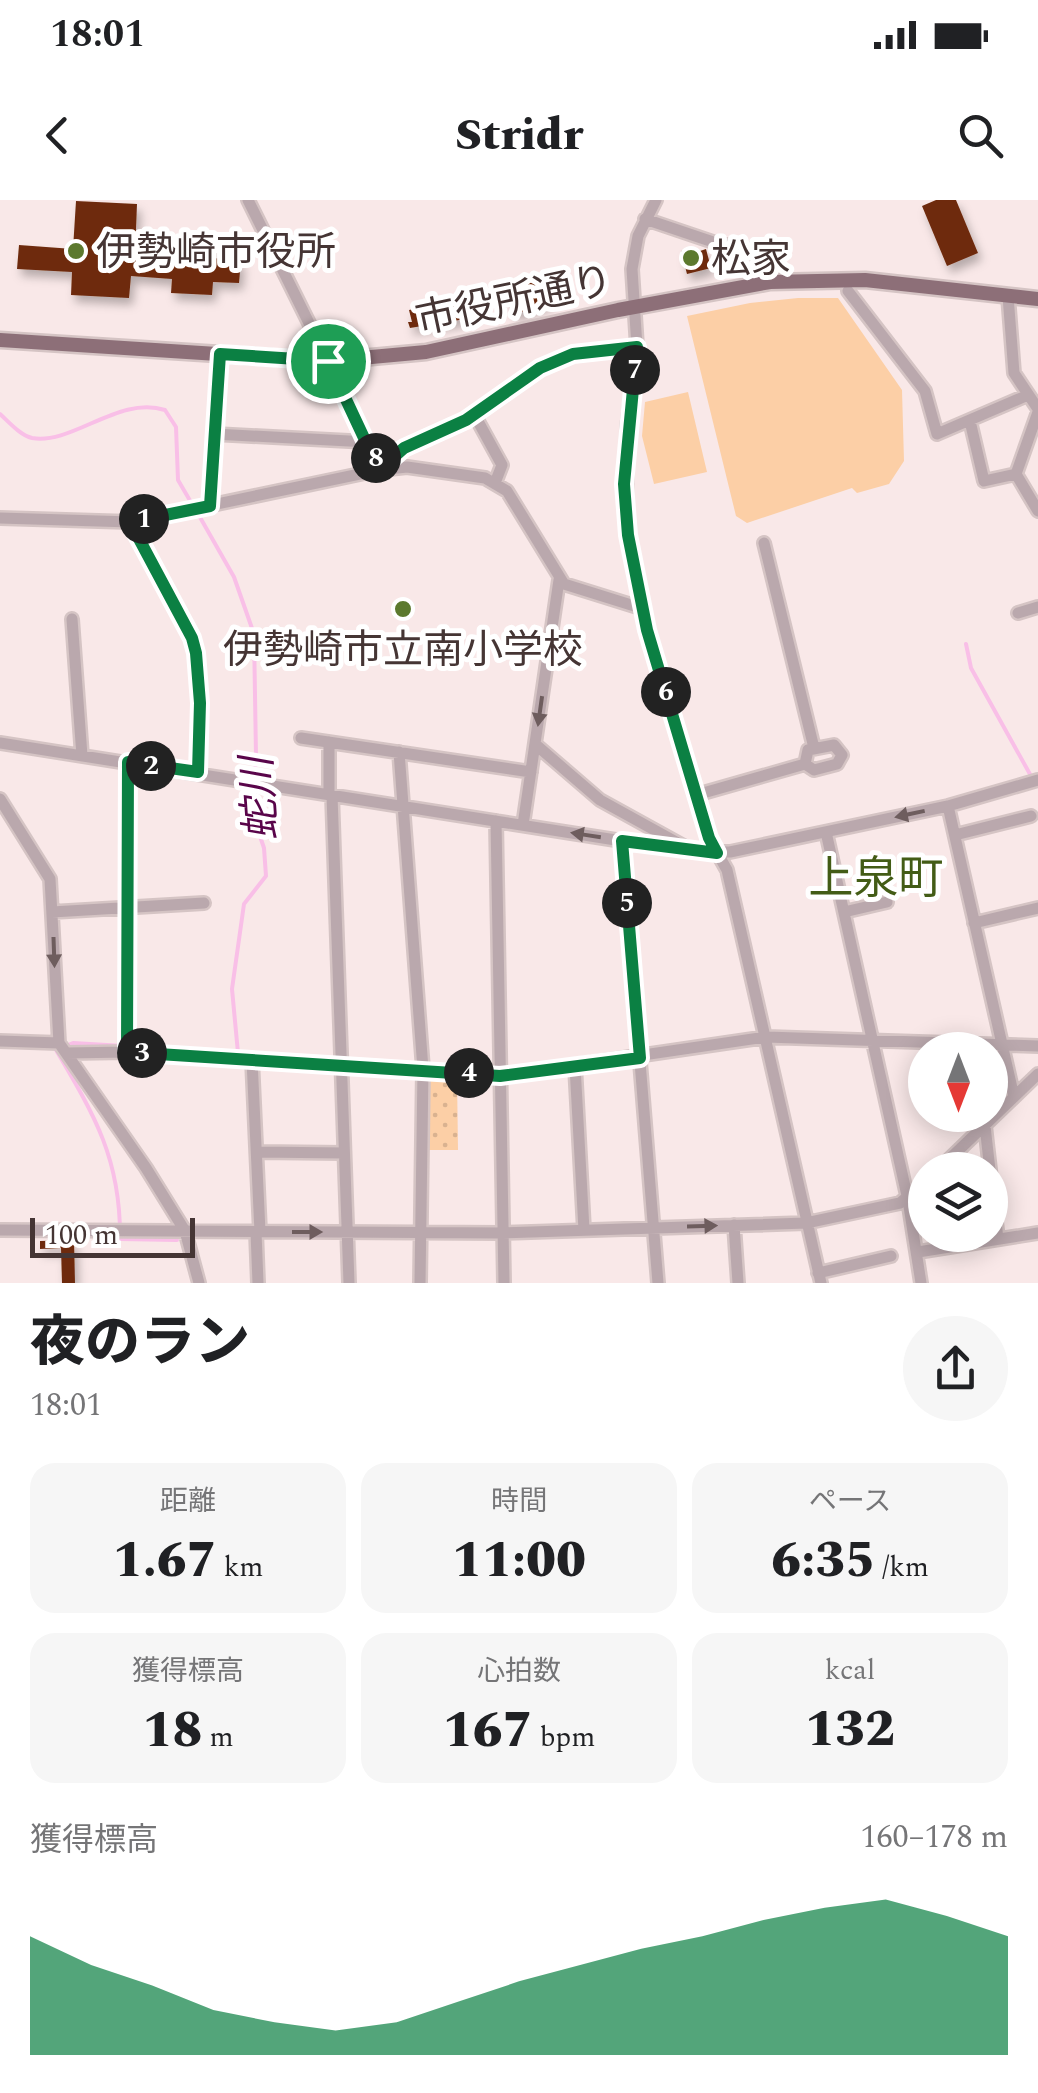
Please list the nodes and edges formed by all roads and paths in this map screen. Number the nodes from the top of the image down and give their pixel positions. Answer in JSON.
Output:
{"nodes":[{"id":1,"x":248,"y":200,"type":"edge"},
{"id":2,"x":656,"y":200,"type":"edge"},
{"id":3,"x":645,"y":219,"type":"junction"},
{"id":4,"x":770,"y":282,"type":"junction"},
{"id":5,"x":848,"y":290,"type":"dead end"},
{"id":6,"x":1008,"y":296,"type":"junction"},
{"id":7,"x":1038,"y":299,"type":"edge"},
{"id":8,"x":634,"y":306,"type":"junction"},
{"id":9,"x":0,"y":340,"type":"edge"},
{"id":10,"x":637,"y":347,"type":"junction"},
{"id":11,"x":220,"y":354,"type":"junction"},
{"id":12,"x":328,"y":361,"type":"junction"},
{"id":13,"x":1028,"y":394,"type":"junction"},
{"id":14,"x":1038,"y":411,"type":"edge"},
{"id":15,"x":474,"y":414,"type":"junction"},
{"id":16,"x":970,"y":421,"type":"junction"},
{"id":17,"x":214,"y":434,"type":"junction"},
{"id":18,"x":368,"y":442,"type":"junction"},
{"id":19,"x":379,"y":470,"type":"junction"},
{"id":20,"x":1016,"y":474,"type":"junction"},
{"id":21,"x":495,"y":483,"type":"junction"},
{"id":22,"x":1034,"y":496,"type":"edge"},
{"id":23,"x":206,"y":507,"type":"junction"},
{"id":24,"x":1038,"y":511,"type":"edge"},
{"id":25,"x":0,"y":518,"type":"edge"},
{"id":26,"x":130,"y":522,"type":"junction"},
{"id":27,"x":764,"y":544,"type":"dead end"},
{"id":28,"x":559,"y":580,"type":"junction"},
{"id":29,"x":1038,"y":607,"type":"edge"},
{"id":30,"x":644,"y":609,"type":"junction"},
{"id":31,"x":1018,"y":613,"type":"dead end"},
{"id":32,"x":72,"y":619,"type":"dead end"},
{"id":33,"x":301,"y":738,"type":"dead end"},
{"id":34,"x":329,"y":742,"type":"junction"},
{"id":35,"x":0,"y":743,"type":"edge"},
{"id":36,"x":535,"y":744,"type":"junction"},
{"id":37,"x":814,"y":748,"type":"junction"},
{"id":38,"x":398,"y":752,"type":"junction"},
{"id":39,"x":82,"y":756,"type":"junction"},
{"id":40,"x":128,"y":762,"type":"junction"},
{"id":41,"x":805,"y":764,"type":"junction"},
{"id":42,"x":198,"y":772,"type":"junction"},
{"id":43,"x":531,"y":772,"type":"junction"},
{"id":44,"x":1038,"y":780,"type":"edge"},
{"id":45,"x":330,"y":795,"type":"junction"},
{"id":46,"x":696,"y":795,"type":"junction"},
{"id":47,"x":0,"y":799,"type":"edge"},
{"id":48,"x":403,"y":806,"type":"junction"},
{"id":49,"x":948,"y":806,"type":"junction"},
{"id":50,"x":1031,"y":816,"type":"dead end"},
{"id":51,"x":496,"y":821,"type":"junction"},
{"id":52,"x":523,"y":825,"type":"junction"},
{"id":53,"x":826,"y":832,"type":"junction"},
{"id":54,"x":956,"y":835,"type":"junction"},
{"id":55,"x":622,"y":841,"type":"junction"},
{"id":56,"x":691,"y":850,"type":"junction"},
{"id":57,"x":717,"y":853,"type":"junction"},
{"id":58,"x":888,"y":902,"type":"dead end"},
{"id":59,"x":204,"y":903,"type":"dead end"},
{"id":60,"x":128,"y":907,"type":"junction"},
{"id":61,"x":1038,"y":908,"type":"edge"},
{"id":62,"x":52,"y":912,"type":"junction"},
{"id":63,"x":844,"y":912,"type":"junction"},
{"id":64,"x":974,"y":924,"type":"junction"},
{"id":65,"x":998,"y":1032,"type":"edge"},
{"id":66,"x":766,"y":1037,"type":"junction"},
{"id":67,"x":0,"y":1041,"type":"edge"},
{"id":68,"x":873,"y":1042,"type":"junction"},
{"id":69,"x":908,"y":1043,"type":"edge"},
{"id":70,"x":1008,"y":1045,"type":"edge"},
{"id":71,"x":1038,"y":1046,"type":"edge"},
{"id":72,"x":63,"y":1048,"type":"junction"},
{"id":73,"x":127,"y":1052,"type":"junction"},
{"id":74,"x":640,"y":1058,"type":"junction"},
{"id":75,"x":252,"y":1060,"type":"junction"},
{"id":76,"x":340,"y":1064,"type":"junction"},
{"id":77,"x":575,"y":1066,"type":"junction"},
{"id":78,"x":423,"y":1069,"type":"junction"},
{"id":79,"x":1008,"y":1073,"type":"edge"},
{"id":80,"x":1038,"y":1074,"type":"edge"},
{"id":81,"x":500,"y":1076,"type":"junction"},
{"id":82,"x":1014,"y":1097,"type":"junction"},
{"id":83,"x":1008,"y":1103,"type":"edge"},
{"id":84,"x":979,"y":1132,"type":"edge"},
{"id":85,"x":258,"y":1152,"type":"junction"},
{"id":86,"x":957,"y":1152,"type":"edge"},
{"id":87,"x":344,"y":1153,"type":"junction"},
{"id":88,"x":908,"y":1200,"type":"joint"},
{"id":89,"x":806,"y":1223,"type":"junction"},
{"id":90,"x":734,"y":1225,"type":"junction"},
{"id":91,"x":654,"y":1228,"type":"junction"},
{"id":92,"x":0,"y":1230,"type":"edge"},
{"id":93,"x":584,"y":1230,"type":"junction"},
{"id":94,"x":185,"y":1231,"type":"junction"},
{"id":95,"x":258,"y":1232,"type":"junction"},
{"id":96,"x":347,"y":1232,"type":"junction"},
{"id":97,"x":421,"y":1232,"type":"junction"},
{"id":98,"x":504,"y":1233,"type":"junction"},
{"id":99,"x":1038,"y":1233,"type":"edge"},
{"id":100,"x":1008,"y":1238,"type":"edge"},
{"id":101,"x":918,"y":1252,"type":"edge"},
{"id":102,"x":890,"y":1256,"type":"dead end"},
{"id":103,"x":820,"y":1278,"type":"edge"},
{"id":104,"x":198,"y":1283,"type":"edge"},
{"id":105,"x":258,"y":1283,"type":"edge"},
{"id":106,"x":349,"y":1283,"type":"edge"},
{"id":107,"x":420,"y":1283,"type":"edge"},
{"id":108,"x":504,"y":1283,"type":"edge"},
{"id":109,"x":658,"y":1283,"type":"edge"},
{"id":110,"x":738,"y":1283,"type":"edge"},
{"id":111,"x":922,"y":1283,"type":"edge"}],
"edges":[{"from":1,"to":12,"type":"street"},
{"from":2,"to":3,"type":"street"},
{"from":3,"to":4,"type":"street"},
{"from":3,"to":8,"type":"street"},
{"from":4,"to":6,"type":"main road","name":"市役所通り"},
{"from":4,"to":8,"type":"main road","name":"市役所通り"},
{"from":5,"to":16,"type":"street"},
{"from":6,"to":7,"type":"main road","name":"市役所通り"},
{"from":6,"to":13,"type":"street"},
{"from":8,"to":10,"type":"street"},
{"from":8,"to":12,"type":"main road","name":"市役所通り"},
{"from":9,"to":11,"type":"main road","name":"市役所通り"},
{"from":10,"to":15,"type":"street"},
{"from":10,"to":30,"type":"street"},
{"from":11,"to":12,"type":"main road","name":"市役所通り"},
{"from":11,"to":17,"type":"street"},
{"from":12,"to":18,"type":"street"},
{"from":13,"to":14,"type":"street"},
{"from":13,"to":16,"type":"street"},
{"from":14,"to":20,"type":"street"},
{"from":15,"to":19,"type":"street"},
{"from":15,"to":21,"type":"street"},
{"from":16,"to":20,"type":"street"},
{"from":17,"to":18,"type":"street"},
{"from":17,"to":23,"type":"street"},
{"from":18,"to":19,"type":"street"},
{"from":19,"to":21,"type":"street"},
{"from":19,"to":23,"type":"street"},
{"from":20,"to":22,"type":"street"},
{"from":21,"to":28,"type":"street"},
{"from":22,"to":24,"type":"street"},
{"from":23,"to":26,"type":"street"},
{"from":25,"to":26,"type":"street"},
{"from":26,"to":42,"type":"street"},
{"from":27,"to":37,"type":"street"},
{"from":28,"to":30,"type":"street"},
{"from":28,"to":36,"type":"street","one_way":true},
{"from":29,"to":31,"type":"street"},
{"from":30,"to":46,"type":"street"},
{"from":32,"to":39,"type":"street"},
{"from":33,"to":34,"type":"street"},
{"from":34,"to":38,"type":"street"},
{"from":34,"to":45,"type":"street"},
{"from":35,"to":39,"type":"street"},
{"from":36,"to":43,"type":"street"},
{"from":36,"to":56,"type":"street"},
{"from":37,"to":41,"type":"street"},
{"from":37,"to":41,"type":"street"},
{"from":38,"to":43,"type":"street"},
{"from":38,"to":48,"type":"street"},
{"from":39,"to":40,"type":"street"},
{"from":40,"to":42,"type":"street"},
{"from":40,"to":60,"type":"street"},
{"from":41,"to":46,"type":"street"},
{"from":42,"to":45,"type":"street"},
{"from":43,"to":52,"type":"street"},
{"from":44,"to":49,"type":"street"},
{"from":45,"to":48,"type":"street"},
{"from":45,"to":76,"type":"street"},
{"from":46,"to":57,"type":"street"},
{"from":47,"to":62,"type":"street"},
{"from":48,"to":51,"type":"street"},
{"from":48,"to":78,"type":"street"},
{"from":49,"to":53,"type":"street","one_way":true},
{"from":49,"to":54,"type":"street"},
{"from":50,"to":54,"type":"street"},
{"from":51,"to":52,"type":"street"},
{"from":51,"to":81,"type":"street"},
{"from":55,"to":52,"type":"street","one_way":true},
{"from":53,"to":57,"type":"street"},
{"from":53,"to":63,"type":"street"},
{"from":54,"to":64,"type":"street"},
{"from":55,"to":56,"type":"street"},
{"from":55,"to":74,"type":"street"},
{"from":56,"to":57,"type":"street"},
{"from":57,"to":66,"type":"street"},
{"from":58,"to":63,"type":"street"},
{"from":59,"to":60,"type":"street"},
{"from":60,"to":62,"type":"street"},
{"from":60,"to":73,"type":"street"},
{"from":61,"to":64,"type":"street"},
{"from":62,"to":72,"type":"street","one_way":true},
{"from":63,"to":68,"type":"street"},
{"from":64,"to":65,"type":"street"},
{"from":66,"to":68,"type":"street"},
{"from":66,"to":74,"type":"street"},
{"from":66,"to":89,"type":"street"},
{"from":67,"to":72,"type":"street"},
{"from":68,"to":69,"type":"street"},
{"from":68,"to":88,"type":"street"},
{"from":70,"to":71,"type":"street"},
{"from":72,"to":73,"type":"street"},
{"from":72,"to":94,"type":"street"},
{"from":73,"to":75,"type":"street"},
{"from":74,"to":77,"type":"street"},
{"from":74,"to":91,"type":"street"},
{"from":75,"to":76,"type":"street"},
{"from":75,"to":85,"type":"street"},
{"from":76,"to":78,"type":"street"},
{"from":76,"to":87,"type":"street"},
{"from":77,"to":81,"type":"street"},
{"from":77,"to":93,"type":"street"},
{"from":78,"to":81,"type":"street"},
{"from":78,"to":97,"type":"street"},
{"from":79,"to":82,"type":"street"},
{"from":80,"to":82,"type":"street"},
{"from":81,"to":98,"type":"street"},
{"from":82,"to":83,"type":"street"},
{"from":84,"to":86,"type":"street"},
{"from":85,"to":87,"type":"street"},
{"from":85,"to":95,"type":"street"},
{"from":87,"to":96,"type":"street"},
{"from":88,"to":89,"type":"street"},
{"from":89,"to":90,"type":"street"},
{"from":89,"to":103,"type":"street"},
{"from":91,"to":90,"type":"street","one_way":true},
{"from":90,"to":110,"type":"street"},
{"from":91,"to":93,"type":"street"},
{"from":91,"to":109,"type":"street"},
{"from":92,"to":94,"type":"street"},
{"from":93,"to":98,"type":"street"},
{"from":94,"to":95,"type":"street"},
{"from":94,"to":104,"type":"street"},
{"from":95,"to":96,"type":"street","one_way":true},
{"from":95,"to":105,"type":"street"},
{"from":96,"to":97,"type":"street"},
{"from":96,"to":106,"type":"street"},
{"from":97,"to":98,"type":"street"},
{"from":97,"to":107,"type":"street"},
{"from":98,"to":108,"type":"street"},
{"from":99,"to":100,"type":"street"},
{"from":101,"to":111,"type":"street"},
{"from":102,"to":103,"type":"street"}]}
